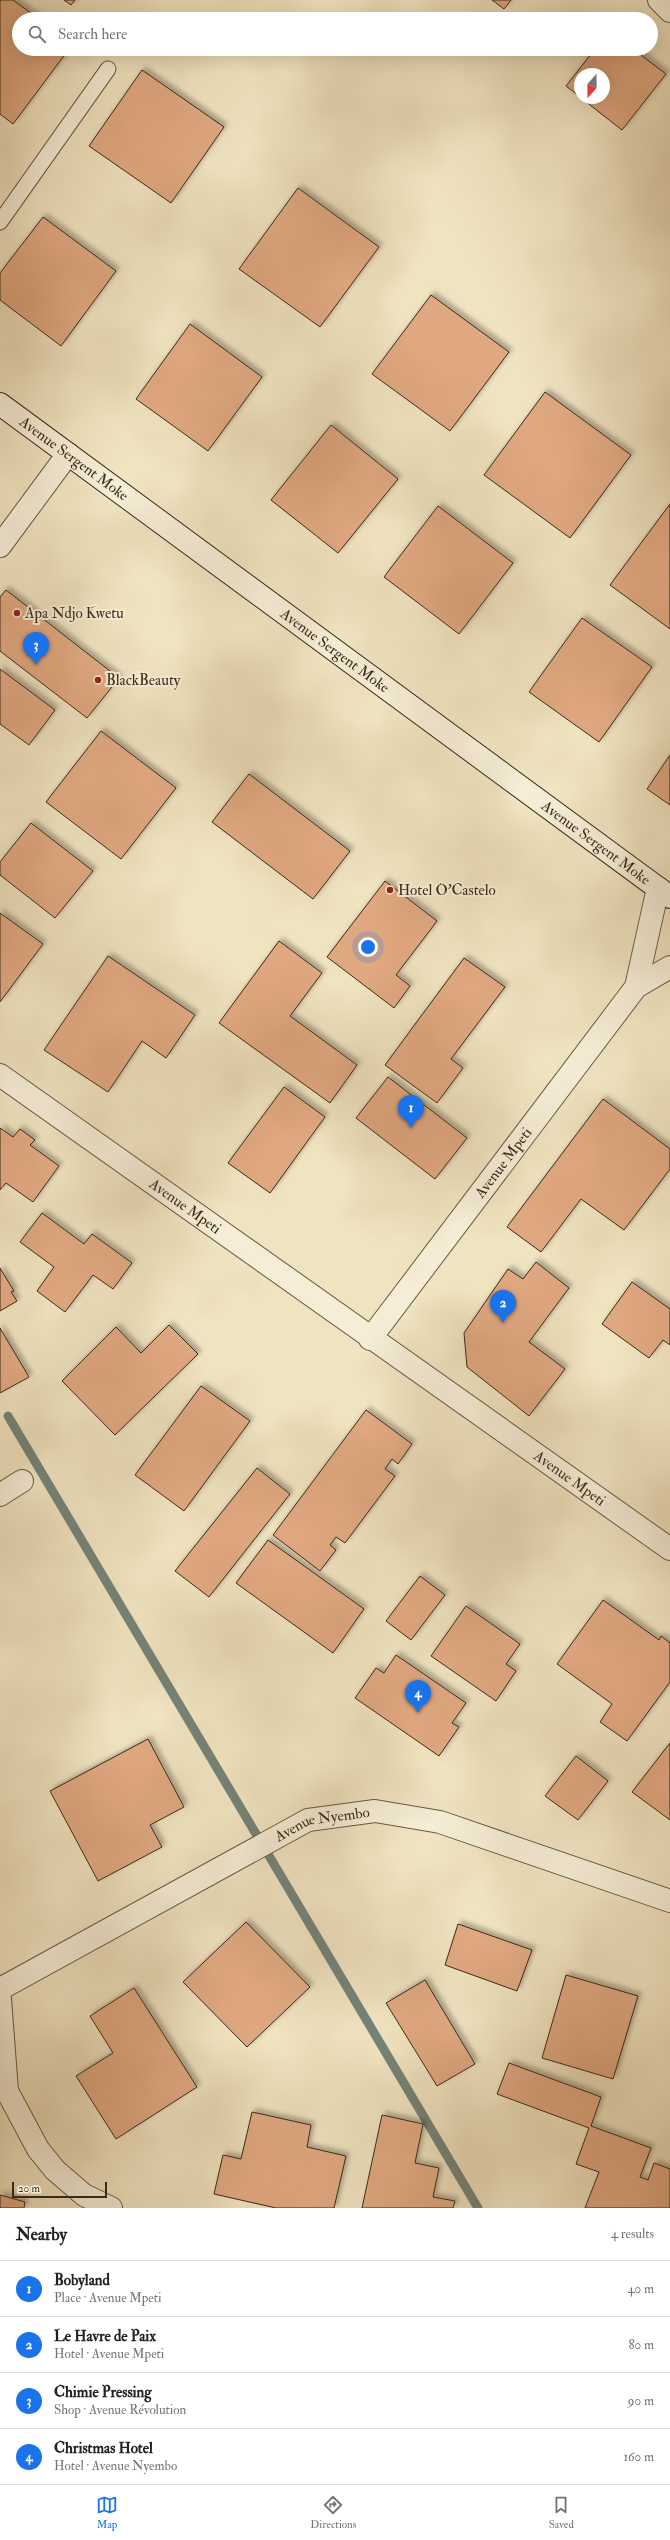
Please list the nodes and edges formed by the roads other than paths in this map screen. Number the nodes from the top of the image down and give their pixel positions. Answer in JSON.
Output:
{"nodes":[{"id":1,"x":659,"y":0,"type":"edge"},
{"id":2,"x":670,"y":11,"type":"edge"},
{"id":3,"x":108,"y":69,"type":"dead end"},
{"id":4,"x":0,"y":222,"type":"edge"},
{"id":5,"x":0,"y":404,"type":"edge"},
{"id":6,"x":68,"y":454,"type":"junction"},
{"id":7,"x":0,"y":546,"type":"edge"},
{"id":8,"x":664,"y":893,"type":"edge"},
{"id":9,"x":670,"y":967,"type":"edge"},
{"id":10,"x":636,"y":987,"type":"junction"},
{"id":11,"x":0,"y":1075,"type":"edge"},
{"id":12,"x":370,"y":1339,"type":"junction"},
{"id":13,"x":22,"y":1481,"type":"dead end"},
{"id":14,"x":0,"y":1495,"type":"edge"},
{"id":15,"x":670,"y":1549,"type":"edge"},
{"id":16,"x":670,"y":1901,"type":"edge"},
{"id":17,"x":0,"y":1989,"type":"edge"},
{"id":18,"x":0,"y":1999,"type":"edge"},
{"id":19,"x":4,"y":2089,"type":"edge"},
{"id":20,"x":111,"y":2208,"type":"edge"}],
"edges":[{"from":1,"to":2,"type":"street"},
{"from":3,"to":4,"type":"lane"},
{"from":5,"to":6,"type":"street","name":"Avenue Sergent Moke"},
{"from":6,"to":7,"type":"street"},
{"from":6,"to":8,"type":"street","name":"Avenue Sergent Moke"},
{"from":8,"to":10,"type":"street","name":"Avenue Mpeti"},
{"from":9,"to":10,"type":"street","name":"Avenue Mpeti"},
{"from":10,"to":12,"type":"street","name":"Avenue Mpeti"},
{"from":11,"to":12,"type":"street","name":"Avenue Mpeti"},
{"from":12,"to":15,"type":"street","name":"Avenue Mpeti"},
{"from":13,"to":14,"type":"street"},
{"from":16,"to":17,"type":"street","name":"Avenue Nyembo"},
{"from":18,"to":19,"type":"street"},
{"from":19,"to":20,"type":"street"}]}
